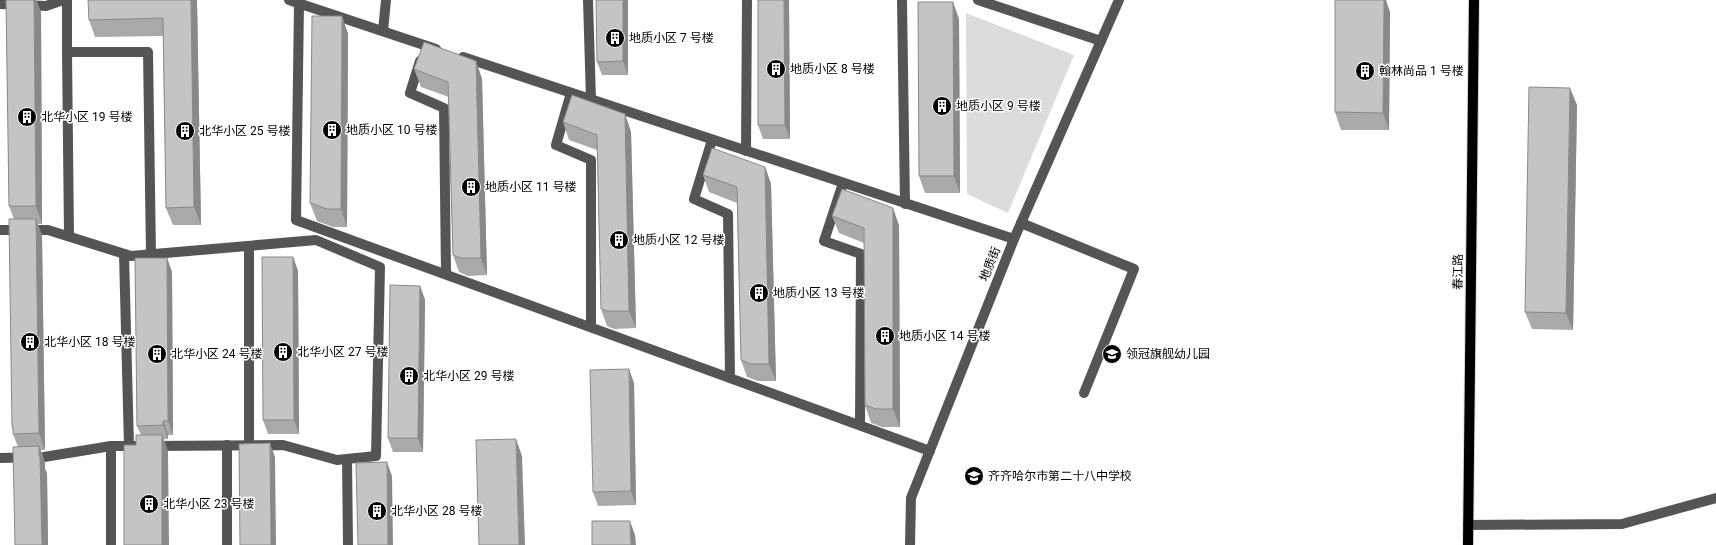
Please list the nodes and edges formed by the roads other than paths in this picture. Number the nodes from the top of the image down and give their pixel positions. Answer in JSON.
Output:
{"nodes":[{"id":1,"x":63,"y":0,"type":"edge"},
{"id":2,"x":67,"y":0,"type":"edge"},
{"id":3,"x":289,"y":0,"type":"edge"},
{"id":4,"x":386,"y":0,"type":"edge"},
{"id":5,"x":588,"y":0,"type":"edge"},
{"id":6,"x":747,"y":0,"type":"edge"},
{"id":7,"x":902,"y":0,"type":"edge"},
{"id":8,"x":978,"y":0,"type":"edge"},
{"id":9,"x":1119,"y":0,"type":"edge"},
{"id":10,"x":1474,"y":0,"type":"edge"},
{"id":11,"x":46,"y":3,"type":"edge"},
{"id":12,"x":299,"y":3,"type":"junction"},
{"id":13,"x":0,"y":4,"type":"edge"},
{"id":14,"x":382,"y":31,"type":"junction"},
{"id":15,"x":1101,"y":41,"type":"junction"},
{"id":16,"x":425,"y":45,"type":"junction"},
{"id":17,"x":67,"y":52,"type":"junction"},
{"id":18,"x":571,"y":93,"type":"junction"},
{"id":19,"x":591,"y":100,"type":"junction"},
{"id":20,"x":712,"y":140,"type":"junction"},
{"id":21,"x":746,"y":151,"type":"junction"},
{"id":22,"x":843,"y":183,"type":"junction"},
{"id":23,"x":905,"y":204,"type":"junction"},
{"id":24,"x":1021,"y":223,"type":"junction"},
{"id":25,"x":0,"y":230,"type":"edge"},
{"id":26,"x":69,"y":236,"type":"junction"},
{"id":27,"x":1014,"y":240,"type":"junction"},
{"id":28,"x":249,"y":246,"type":"junction"},
{"id":29,"x":124,"y":254,"type":"junction"},
{"id":30,"x":150,"y":255,"type":"junction"},
{"id":31,"x":446,"y":274,"type":"junction"},
{"id":32,"x":591,"y":327,"type":"junction"},
{"id":33,"x":730,"y":378,"type":"junction"},
{"id":34,"x":1084,"y":393,"type":"dead end"},
{"id":35,"x":860,"y":425,"type":"junction"},
{"id":36,"x":249,"y":445,"type":"junction"},
{"id":37,"x":111,"y":446,"type":"junction"},
{"id":38,"x":129,"y":446,"type":"junction"},
{"id":39,"x":227,"y":446,"type":"junction"},
{"id":40,"x":930,"y":450,"type":"junction"},
{"id":41,"x":0,"y":458,"type":"edge"},
{"id":42,"x":347,"y":459,"type":"junction"},
{"id":43,"x":1716,"y":498,"type":"edge"},
{"id":44,"x":1468,"y":525,"type":"junction"},
{"id":45,"x":112,"y":545,"type":"edge"},
{"id":46,"x":227,"y":545,"type":"edge"},
{"id":47,"x":348,"y":545,"type":"edge"},
{"id":48,"x":910,"y":545,"type":"edge"},
{"id":49,"x":1468,"y":545,"type":"edge"}],
"edges":[{"from":1,"to":11,"type":"street"},
{"from":2,"to":17,"type":"street"},
{"from":3,"to":12,"type":"street"},
{"from":4,"to":14,"type":"street"},
{"from":5,"to":19,"type":"street"},
{"from":6,"to":21,"type":"street"},
{"from":7,"to":23,"type":"street"},
{"from":8,"to":15,"type":"street"},
{"from":9,"to":15,"type":"street","name":"地质街"},
{"from":10,"to":44,"type":"main road","name":"春江路"},
{"from":11,"to":13,"type":"street"},
{"from":12,"to":14,"type":"street"},
{"from":12,"to":31,"type":"street"},
{"from":14,"to":16,"type":"street"},
{"from":15,"to":24,"type":"street","name":"地质街"},
{"from":16,"to":18,"type":"street"},
{"from":16,"to":31,"type":"street"},
{"from":17,"to":26,"type":"street"},
{"from":17,"to":30,"type":"street"},
{"from":18,"to":19,"type":"street"},
{"from":18,"to":32,"type":"street"},
{"from":19,"to":20,"type":"street"},
{"from":20,"to":21,"type":"street"},
{"from":20,"to":33,"type":"street"},
{"from":21,"to":22,"type":"street"},
{"from":22,"to":23,"type":"street"},
{"from":22,"to":35,"type":"street"},
{"from":23,"to":27,"type":"street"},
{"from":24,"to":27,"type":"street","name":"地质街"},
{"from":24,"to":34,"type":"street"},
{"from":25,"to":26,"type":"street"},
{"from":26,"to":29,"type":"street"},
{"from":27,"to":40,"type":"street","name":"地质街"},
{"from":28,"to":30,"type":"street"},
{"from":28,"to":36,"type":"street"},
{"from":28,"to":42,"type":"street"},
{"from":29,"to":30,"type":"street"},
{"from":29,"to":38,"type":"street"},
{"from":31,"to":32,"type":"street"},
{"from":32,"to":33,"type":"street"},
{"from":33,"to":35,"type":"street"},
{"from":35,"to":40,"type":"street"},
{"from":36,"to":39,"type":"street"},
{"from":36,"to":42,"type":"street"},
{"from":37,"to":38,"type":"street"},
{"from":37,"to":41,"type":"street"},
{"from":37,"to":45,"type":"street"},
{"from":38,"to":39,"type":"street"},
{"from":39,"to":46,"type":"street"},
{"from":40,"to":48,"type":"street","name":"地质街"},
{"from":42,"to":47,"type":"street"},
{"from":43,"to":44,"type":"street"},
{"from":44,"to":49,"type":"main road","name":"春江路"}]}
